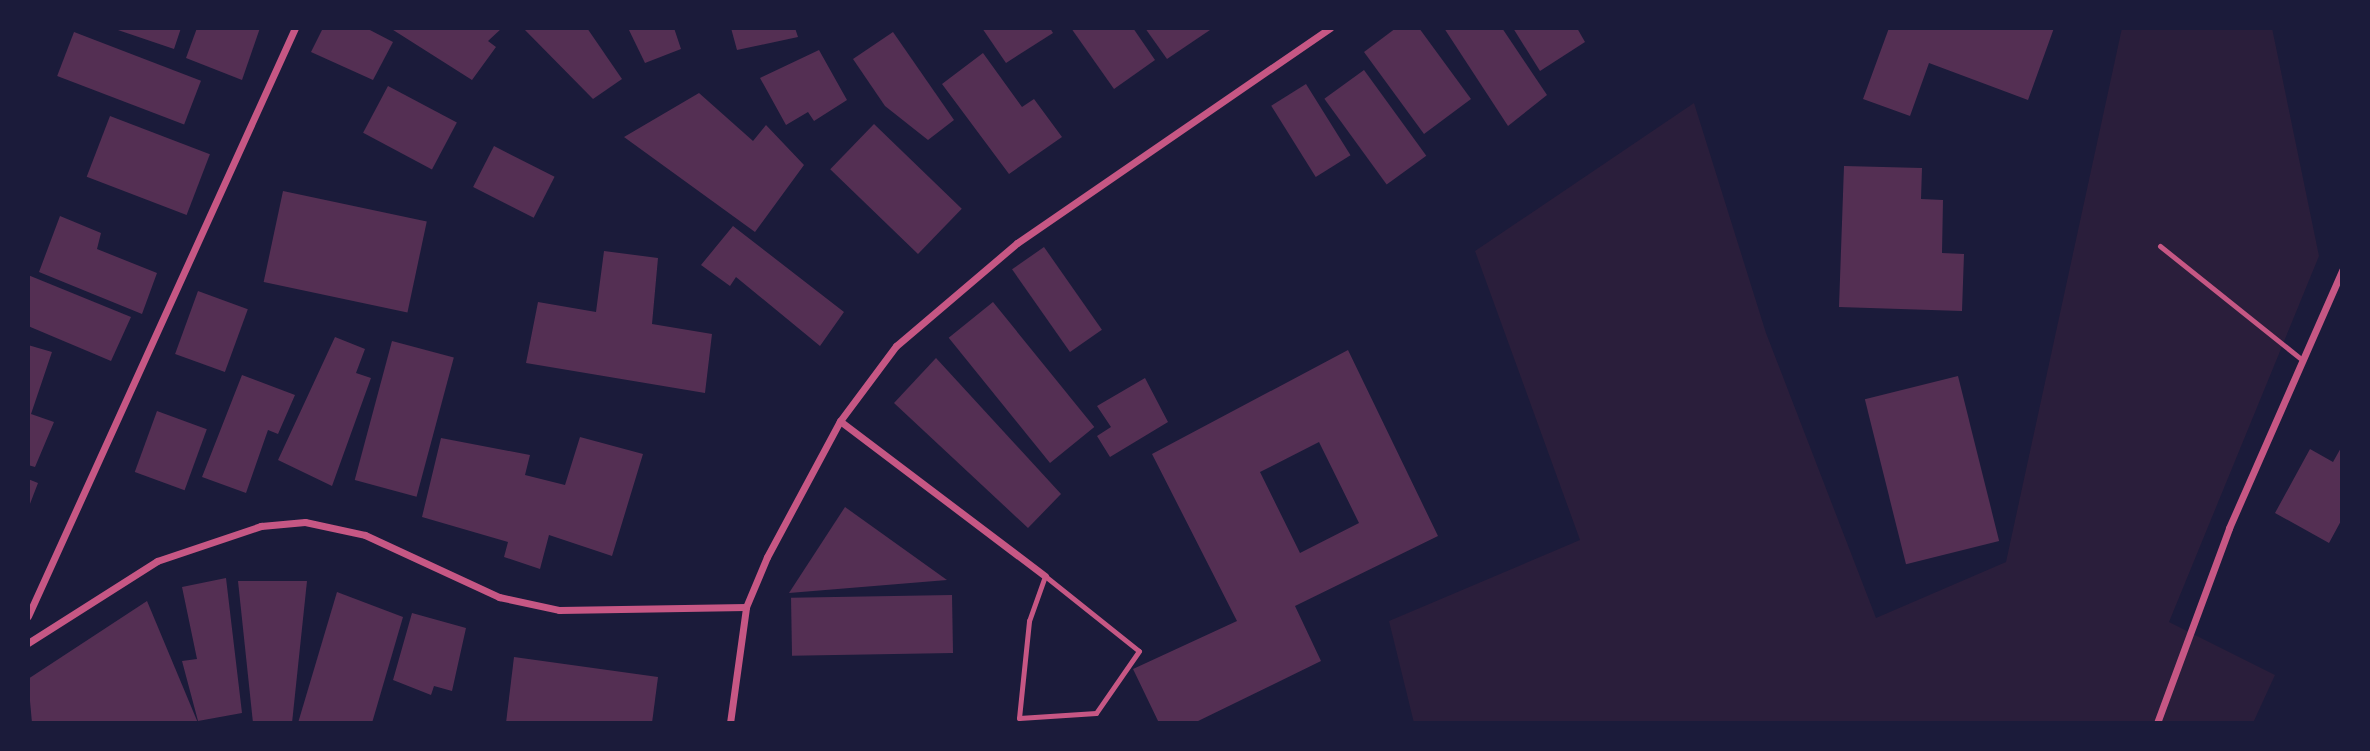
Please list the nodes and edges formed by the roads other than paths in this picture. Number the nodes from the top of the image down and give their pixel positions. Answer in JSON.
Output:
{"nodes":[{"id":1,"x":295,"y":28,"type":"edge"},
{"id":2,"x":1330,"y":28,"type":"edge"},
{"id":3,"x":2160,"y":246,"type":"dead end"},
{"id":4,"x":2342,"y":270,"type":"edge"},
{"id":5,"x":2300,"y":358,"type":"junction"},
{"id":6,"x":840,"y":421,"type":"junction"},
{"id":7,"x":1045,"y":576,"type":"junction"},
{"id":8,"x":746,"y":607,"type":"junction"},
{"id":9,"x":28,"y":617,"type":"edge"},
{"id":10,"x":28,"y":643,"type":"edge"},
{"id":11,"x":730,"y":723,"type":"edge"},
{"id":12,"x":2157,"y":723,"type":"edge"}],
"edges":[{"from":1,"to":9,"type":"street"},
{"from":2,"to":6,"type":"street"},
{"from":3,"to":5,"type":"lane"},
{"from":4,"to":5,"type":"street"},
{"from":5,"to":12,"type":"street"},
{"from":6,"to":7,"type":"street"},
{"from":6,"to":8,"type":"street"},
{"from":7,"to":7,"type":"lane"},
{"from":8,"to":10,"type":"street"},
{"from":8,"to":11,"type":"street"}]}
